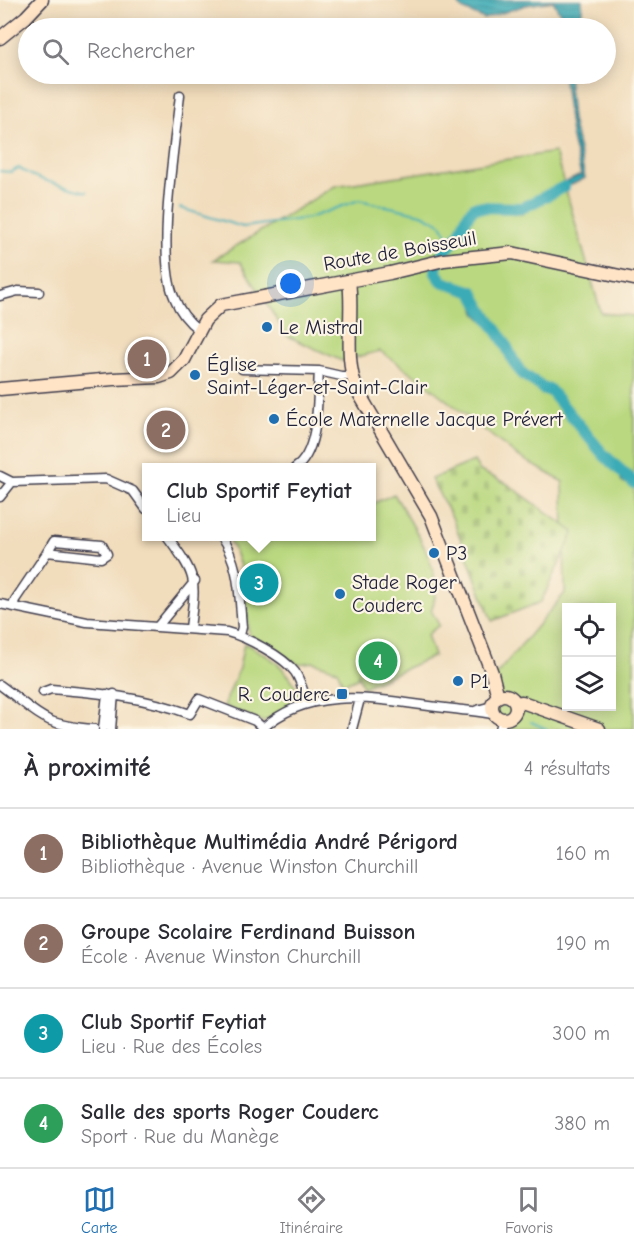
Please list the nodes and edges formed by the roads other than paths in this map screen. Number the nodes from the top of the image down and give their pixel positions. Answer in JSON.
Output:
{"nodes":[{"id":1,"x":42,"y":0,"type":"edge"},
{"id":2,"x":25,"y":18,"type":"edge"},
{"id":3,"x":18,"y":24,"type":"edge"},
{"id":4,"x":0,"y":38,"type":"edge"},
{"id":5,"x":180,"y":95,"type":"dead end"},
{"id":6,"x":634,"y":279,"type":"edge"},
{"id":7,"x":349,"y":281,"type":"junction"},
{"id":8,"x":39,"y":292,"type":"dead end"},
{"id":9,"x":0,"y":296,"type":"edge"},
{"id":10,"x":199,"y":330,"type":"junction"},
{"id":11,"x":242,"y":369,"type":"dead end"},
{"id":12,"x":319,"y":371,"type":"junction"},
{"id":13,"x":351,"y":376,"type":"junction"},
{"id":14,"x":0,"y":389,"type":"edge"},
{"id":15,"x":301,"y":463,"type":"edge"},
{"id":16,"x":0,"y":476,"type":"edge"},
{"id":17,"x":12,"y":482,"type":"junction"},
{"id":18,"x":0,"y":497,"type":"edge"},
{"id":19,"x":142,"y":503,"type":"edge"},
{"id":20,"x":170,"y":541,"type":"edge"},
{"id":21,"x":222,"y":541,"type":"edge"},
{"id":22,"x":47,"y":552,"type":"junction"},
{"id":23,"x":195,"y":580,"type":"junction"},
{"id":24,"x":0,"y":604,"type":"edge"},
{"id":25,"x":13,"y":606,"type":"junction"},
{"id":26,"x":158,"y":626,"type":"junction"},
{"id":27,"x":190,"y":628,"type":"junction"},
{"id":28,"x":240,"y":635,"type":"junction"},
{"id":29,"x":0,"y":685,"type":"edge"},
{"id":30,"x":43,"y":692,"type":"dead end"},
{"id":31,"x":111,"y":694,"type":"junction"},
{"id":32,"x":360,"y":699,"type":"junction"},
{"id":33,"x":307,"y":703,"type":"junction"},
{"id":34,"x":504,"y":710,"type":"edge"},
{"id":35,"x":263,"y":728,"type":"edge"},
{"id":36,"x":79,"y":729,"type":"edge"},
{"id":37,"x":94,"y":729,"type":"edge"},
{"id":38,"x":103,"y":729,"type":"edge"},
{"id":39,"x":111,"y":729,"type":"edge"},
{"id":40,"x":352,"y":729,"type":"edge"},
{"id":41,"x":599,"y":729,"type":"edge"}],
"edges":[{"from":1,"to":2,"type":"main road"},
{"from":3,"to":4,"type":"main road"},
{"from":5,"to":10,"type":"street"},
{"from":6,"to":7,"type":"main road","name":"Route de Boisseuil"},
{"from":7,"to":10,"type":"main road","name":"Route de Boisseuil"},
{"from":7,"to":13,"type":"main road"},
{"from":8,"to":9,"type":"street"},
{"from":10,"to":14,"type":"main road","name":"Route de Boisseuil"},
{"from":11,"to":12,"type":"street"},
{"from":12,"to":13,"type":"street"},
{"from":12,"to":15,"type":"street"},
{"from":13,"to":34,"type":"main road"},
{"from":16,"to":17,"type":"street"},
{"from":17,"to":18,"type":"street"},
{"from":17,"to":19,"type":"street"},
{"from":20,"to":23,"type":"street"},
{"from":21,"to":28,"type":"street"},
{"from":22,"to":22,"type":"street"},
{"from":22,"to":25,"type":"street"},
{"from":23,"to":26,"type":"street"},
{"from":23,"to":27,"type":"street"},
{"from":24,"to":25,"type":"street"},
{"from":25,"to":26,"type":"street"},
{"from":26,"to":27,"type":"street"},
{"from":27,"to":28,"type":"street"},
{"from":28,"to":33,"type":"street"},
{"from":29,"to":36,"type":"street"},
{"from":30,"to":31,"type":"street"},
{"from":31,"to":35,"type":"street"},
{"from":31,"to":38,"type":"street"},
{"from":31,"to":39,"type":"street"},
{"from":32,"to":33,"type":"street"},
{"from":32,"to":34,"type":"street"},
{"from":32,"to":40,"type":"street"},
{"from":33,"to":35,"type":"street"},
{"from":34,"to":41,"type":"main road"},
{"from":36,"to":37,"type":"street"}]}
